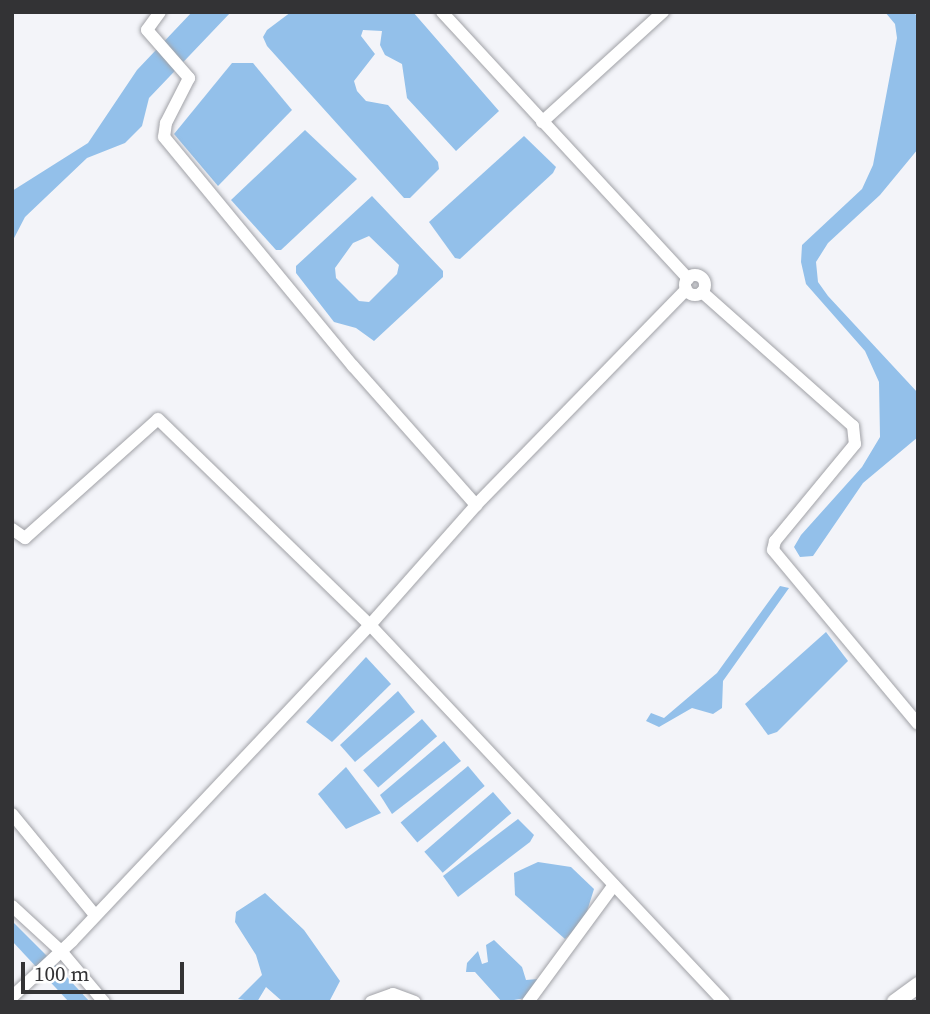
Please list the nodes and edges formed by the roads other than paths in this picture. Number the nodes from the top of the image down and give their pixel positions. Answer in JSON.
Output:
{"nodes":[{"id":1,"x":160,"y":12,"type":"edge"},
{"id":2,"x":442,"y":12,"type":"edge"},
{"id":3,"x":663,"y":12,"type":"edge"},
{"id":4,"x":542,"y":122,"type":"junction"},
{"id":5,"x":687,"y":284,"type":"junction"},
{"id":6,"x":476,"y":505,"type":"junction"},
{"id":7,"x":12,"y":529,"type":"edge"},
{"id":8,"x":370,"y":625,"type":"junction"},
{"id":9,"x":918,"y":724,"type":"edge"},
{"id":10,"x":12,"y":814,"type":"edge"},
{"id":11,"x":614,"y":885,"type":"junction"},
{"id":12,"x":12,"y":906,"type":"edge"},
{"id":13,"x":95,"y":915,"type":"junction"},
{"id":14,"x":58,"y":953,"type":"junction"},
{"id":15,"x":918,"y":985,"type":"edge"},
{"id":16,"x":12,"y":997,"type":"edge"},
{"id":17,"x":104,"y":1002,"type":"edge"},
{"id":18,"x":371,"y":1002,"type":"edge"},
{"id":19,"x":415,"y":1002,"type":"edge"},
{"id":20,"x":528,"y":1002,"type":"edge"},
{"id":21,"x":724,"y":1002,"type":"edge"},
{"id":22,"x":895,"y":1002,"type":"edge"}],
"edges":[{"from":1,"to":6,"type":"street"},
{"from":2,"to":4,"type":"street"},
{"from":3,"to":4,"type":"street"},
{"from":4,"to":5,"type":"street"},
{"from":5,"to":6,"type":"street"},
{"from":5,"to":9,"type":"street"},
{"from":6,"to":8,"type":"street"},
{"from":7,"to":8,"type":"street"},
{"from":8,"to":11,"type":"street"},
{"from":8,"to":13,"type":"street"},
{"from":10,"to":13,"type":"street"},
{"from":11,"to":20,"type":"street"},
{"from":11,"to":21,"type":"street"},
{"from":12,"to":14,"type":"street"},
{"from":13,"to":14,"type":"street"},
{"from":14,"to":16,"type":"street"},
{"from":14,"to":17,"type":"street"},
{"from":15,"to":22,"type":"street"},
{"from":18,"to":19,"type":"street"}]}
